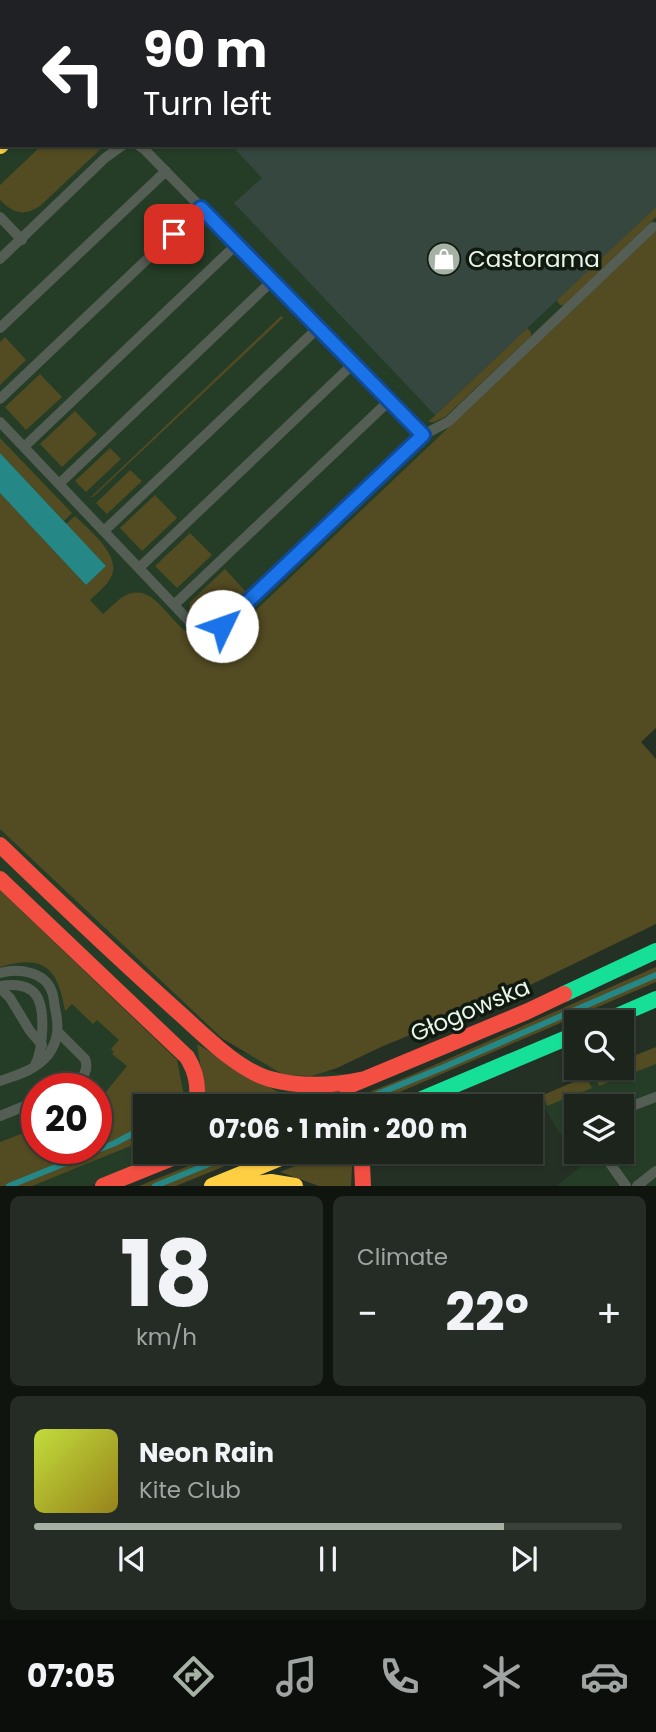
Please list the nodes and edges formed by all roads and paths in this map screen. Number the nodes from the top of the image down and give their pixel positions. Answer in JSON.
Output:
{"nodes":[{"id":1,"x":118,"y":147,"type":"edge"},
{"id":2,"x":141,"y":147,"type":"edge"},
{"id":3,"x":166,"y":172,"type":"junction"},
{"id":4,"x":201,"y":208,"type":"junction"},
{"id":5,"x":0,"y":217,"type":"edge"},
{"id":6,"x":653,"y":227,"type":"dead end"},
{"id":7,"x":22,"y":240,"type":"junction"},
{"id":8,"x":237,"y":244,"type":"junction"},
{"id":9,"x":0,"y":259,"type":"edge"},
{"id":10,"x":272,"y":281,"type":"junction"},
{"id":11,"x":0,"y":328,"type":"edge"},
{"id":12,"x":318,"y":328,"type":"junction"},
{"id":13,"x":353,"y":364,"type":"junction"},
{"id":14,"x":0,"y":399,"type":"edge"},
{"id":15,"x":389,"y":401,"type":"junction"},
{"id":16,"x":0,"y":422,"type":"edge"},
{"id":17,"x":423,"y":435,"type":"junction"},
{"id":18,"x":24,"y":447,"type":"junction"},
{"id":19,"x":59,"y":484,"type":"junction"},
{"id":20,"x":104,"y":531,"type":"junction"},
{"id":21,"x":139,"y":568,"type":"junction"},
{"id":22,"x":174,"y":605,"type":"junction"},
{"id":23,"x":0,"y":845,"type":"edge"},
{"id":24,"x":0,"y":879,"type":"edge"},
{"id":25,"x":656,"y":951,"type":"edge"},
{"id":26,"x":0,"y":973,"type":"edge"},
{"id":27,"x":0,"y":987,"type":"edge"},
{"id":28,"x":656,"y":999,"type":"edge"},
{"id":29,"x":631,"y":1010,"type":"edge"},
{"id":30,"x":58,"y":1032,"type":"junction"},
{"id":31,"x":564,"y":1039,"type":"edge"},
{"id":32,"x":42,"y":1045,"type":"junction"},
{"id":33,"x":34,"y":1068,"type":"junction"},
{"id":34,"x":84,"y":1073,"type":"edge"},
{"id":35,"x":365,"y":1079,"type":"junction"},
{"id":36,"x":0,"y":1082,"type":"edge"},
{"id":37,"x":198,"y":1094,"type":"edge"},
{"id":38,"x":328,"y":1094,"type":"edge"},
{"id":39,"x":434,"y":1094,"type":"edge"},
{"id":40,"x":656,"y":1097,"type":"edge"},
{"id":41,"x":634,"y":1105,"type":"edge"},
{"id":42,"x":21,"y":1107,"type":"edge"},
{"id":43,"x":0,"y":1116,"type":"edge"},
{"id":44,"x":147,"y":1164,"type":"edge"},
{"id":45,"x":157,"y":1164,"type":"edge"},
{"id":46,"x":266,"y":1164,"type":"edge"},
{"id":47,"x":362,"y":1164,"type":"edge"},
{"id":48,"x":610,"y":1164,"type":"edge"},
{"id":49,"x":139,"y":1171,"type":"junction"},
{"id":50,"x":656,"y":1171,"type":"edge"},
{"id":51,"x":103,"y":1186,"type":"edge"},
{"id":52,"x":212,"y":1186,"type":"edge"},
{"id":53,"x":236,"y":1186,"type":"edge"},
{"id":54,"x":296,"y":1186,"type":"edge"},
{"id":55,"x":363,"y":1186,"type":"edge"},
{"id":56,"x":626,"y":1186,"type":"edge"},
{"id":57,"x":637,"y":1186,"type":"edge"}],
"edges":[{"from":1,"to":7,"type":"lane"},
{"from":2,"to":3,"type":"lane"},
{"from":3,"to":4,"type":"lane"},
{"from":3,"to":11,"type":"lane"},
{"from":4,"to":8,"type":"lane"},
{"from":4,"to":14,"type":"lane"},
{"from":5,"to":7,"type":"lane"},
{"from":6,"to":17,"type":"lane"},
{"from":7,"to":9,"type":"lane"},
{"from":8,"to":10,"type":"lane"},
{"from":8,"to":18,"type":"lane"},
{"from":10,"to":12,"type":"lane"},
{"from":10,"to":19,"type":"lane"},
{"from":12,"to":13,"type":"lane"},
{"from":12,"to":20,"type":"lane"},
{"from":13,"to":15,"type":"lane"},
{"from":13,"to":21,"type":"lane"},
{"from":15,"to":17,"type":"lane"},
{"from":15,"to":22,"type":"lane"},
{"from":16,"to":18,"type":"lane"},
{"from":17,"to":22,"type":"lane"},
{"from":18,"to":19,"type":"lane"},
{"from":19,"to":20,"type":"lane"},
{"from":20,"to":21,"type":"lane"},
{"from":21,"to":22,"type":"lane"},
{"from":23,"to":35,"type":"main road"},
{"from":24,"to":37,"type":"main road"},
{"from":25,"to":35,"type":"main road","name":"Głogowska"},
{"from":26,"to":30,"type":"lane"},
{"from":27,"to":32,"type":"lane"},
{"from":27,"to":32,"type":"lane"},
{"from":28,"to":29,"type":"main road"},
{"from":30,"to":33,"type":"lane"},
{"from":30,"to":34,"type":"lane"},
{"from":31,"to":39,"type":"main road"},
{"from":32,"to":33,"type":"lane"},
{"from":33,"to":36,"type":"lane"},
{"from":35,"to":38,"type":"main road","name":"Głogowska"},
{"from":40,"to":41,"type":"lane"},
{"from":42,"to":43,"type":"lane"},
{"from":44,"to":49,"type":"main road"},
{"from":45,"to":49,"type":"main road"},
{"from":46,"to":52,"type":"main road"},
{"from":47,"to":55,"type":"main road"},
{"from":48,"to":56,"type":"lane"},
{"from":49,"to":51,"type":"main road"},
{"from":50,"to":57,"type":"lane"},
{"from":53,"to":54,"type":"main road"}]}
